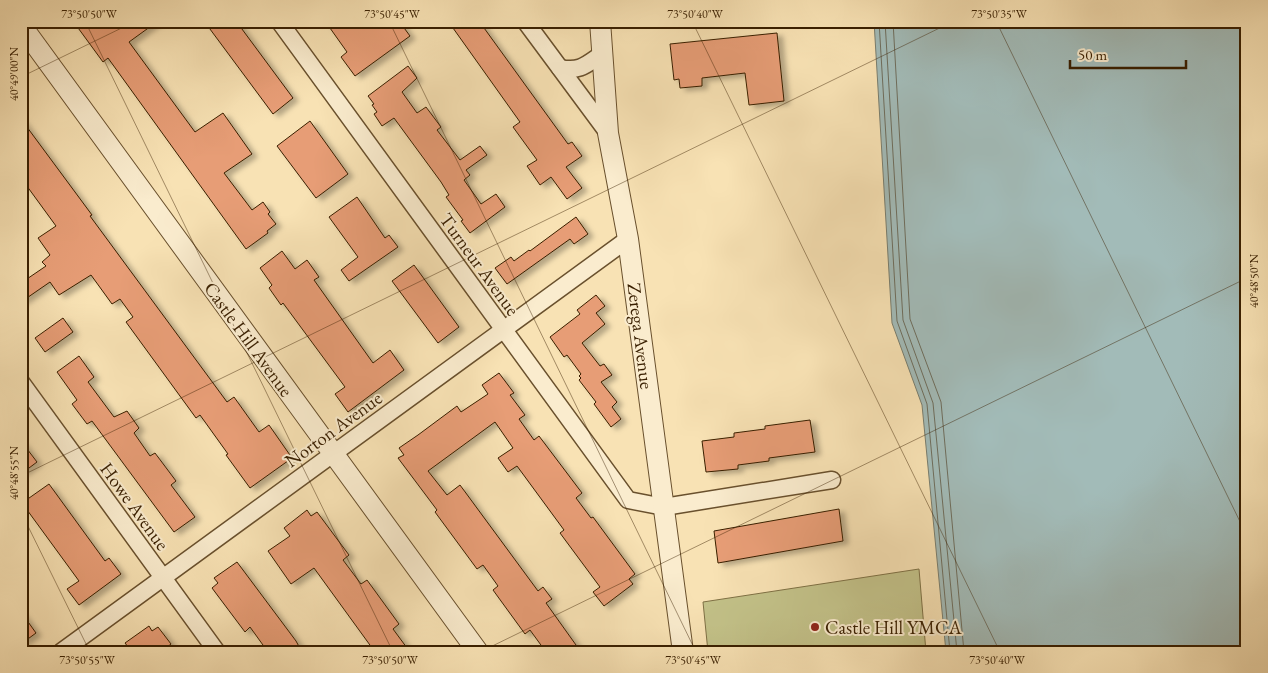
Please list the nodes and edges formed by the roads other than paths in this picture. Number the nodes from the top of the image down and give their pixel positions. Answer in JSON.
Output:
{"nodes":[{"id":1,"x":279,"y":21,"type":"edge"},
{"id":2,"x":525,"y":21,"type":"edge"},
{"id":3,"x":600,"y":21,"type":"edge"},
{"id":4,"x":21,"y":25,"type":"edge"},
{"id":5,"x":602,"y":54,"type":"junction"},
{"id":6,"x":560,"y":68,"type":"junction"},
{"id":7,"x":608,"y":134,"type":"junction"},
{"id":8,"x":628,"y":239,"type":"junction"},
{"id":9,"x":503,"y":330,"type":"junction"},
{"id":10,"x":21,"y":382,"type":"edge"},
{"id":11,"x":333,"y":454,"type":"junction"},
{"id":12,"x":832,"y":480,"type":"dead end"},
{"id":13,"x":664,"y":507,"type":"junction"},
{"id":14,"x":162,"y":577,"type":"junction"},
{"id":15,"x":61,"y":652,"type":"edge"},
{"id":16,"x":217,"y":652,"type":"edge"},
{"id":17,"x":478,"y":652,"type":"edge"},
{"id":18,"x":683,"y":652,"type":"edge"}],
"edges":[{"from":1,"to":9,"type":"street","name":"Turneur Avenue"},
{"from":2,"to":6,"type":"street"},
{"from":3,"to":5,"type":"street","name":"Zerega Avenue"},
{"from":4,"to":11,"type":"street","name":"Castle Hill Avenue"},
{"from":5,"to":6,"type":"street"},
{"from":5,"to":7,"type":"street","name":"Zerega Avenue"},
{"from":6,"to":7,"type":"street"},
{"from":7,"to":8,"type":"street","name":"Zerega Avenue"},
{"from":8,"to":9,"type":"street","name":"Norton Avenue"},
{"from":8,"to":13,"type":"street","name":"Zerega Avenue"},
{"from":9,"to":11,"type":"street","name":"Norton Avenue"},
{"from":9,"to":13,"type":"street","name":"Turneur Avenue"},
{"from":10,"to":14,"type":"street","name":"Howe Avenue"},
{"from":11,"to":14,"type":"street","name":"Norton Avenue"},
{"from":11,"to":17,"type":"street","name":"Castle Hill Avenue"},
{"from":12,"to":13,"type":"street"},
{"from":13,"to":18,"type":"street","name":"Zerega Avenue"},
{"from":14,"to":15,"type":"street","name":"Norton Avenue"},
{"from":14,"to":16,"type":"street","name":"Howe Avenue"}]}
